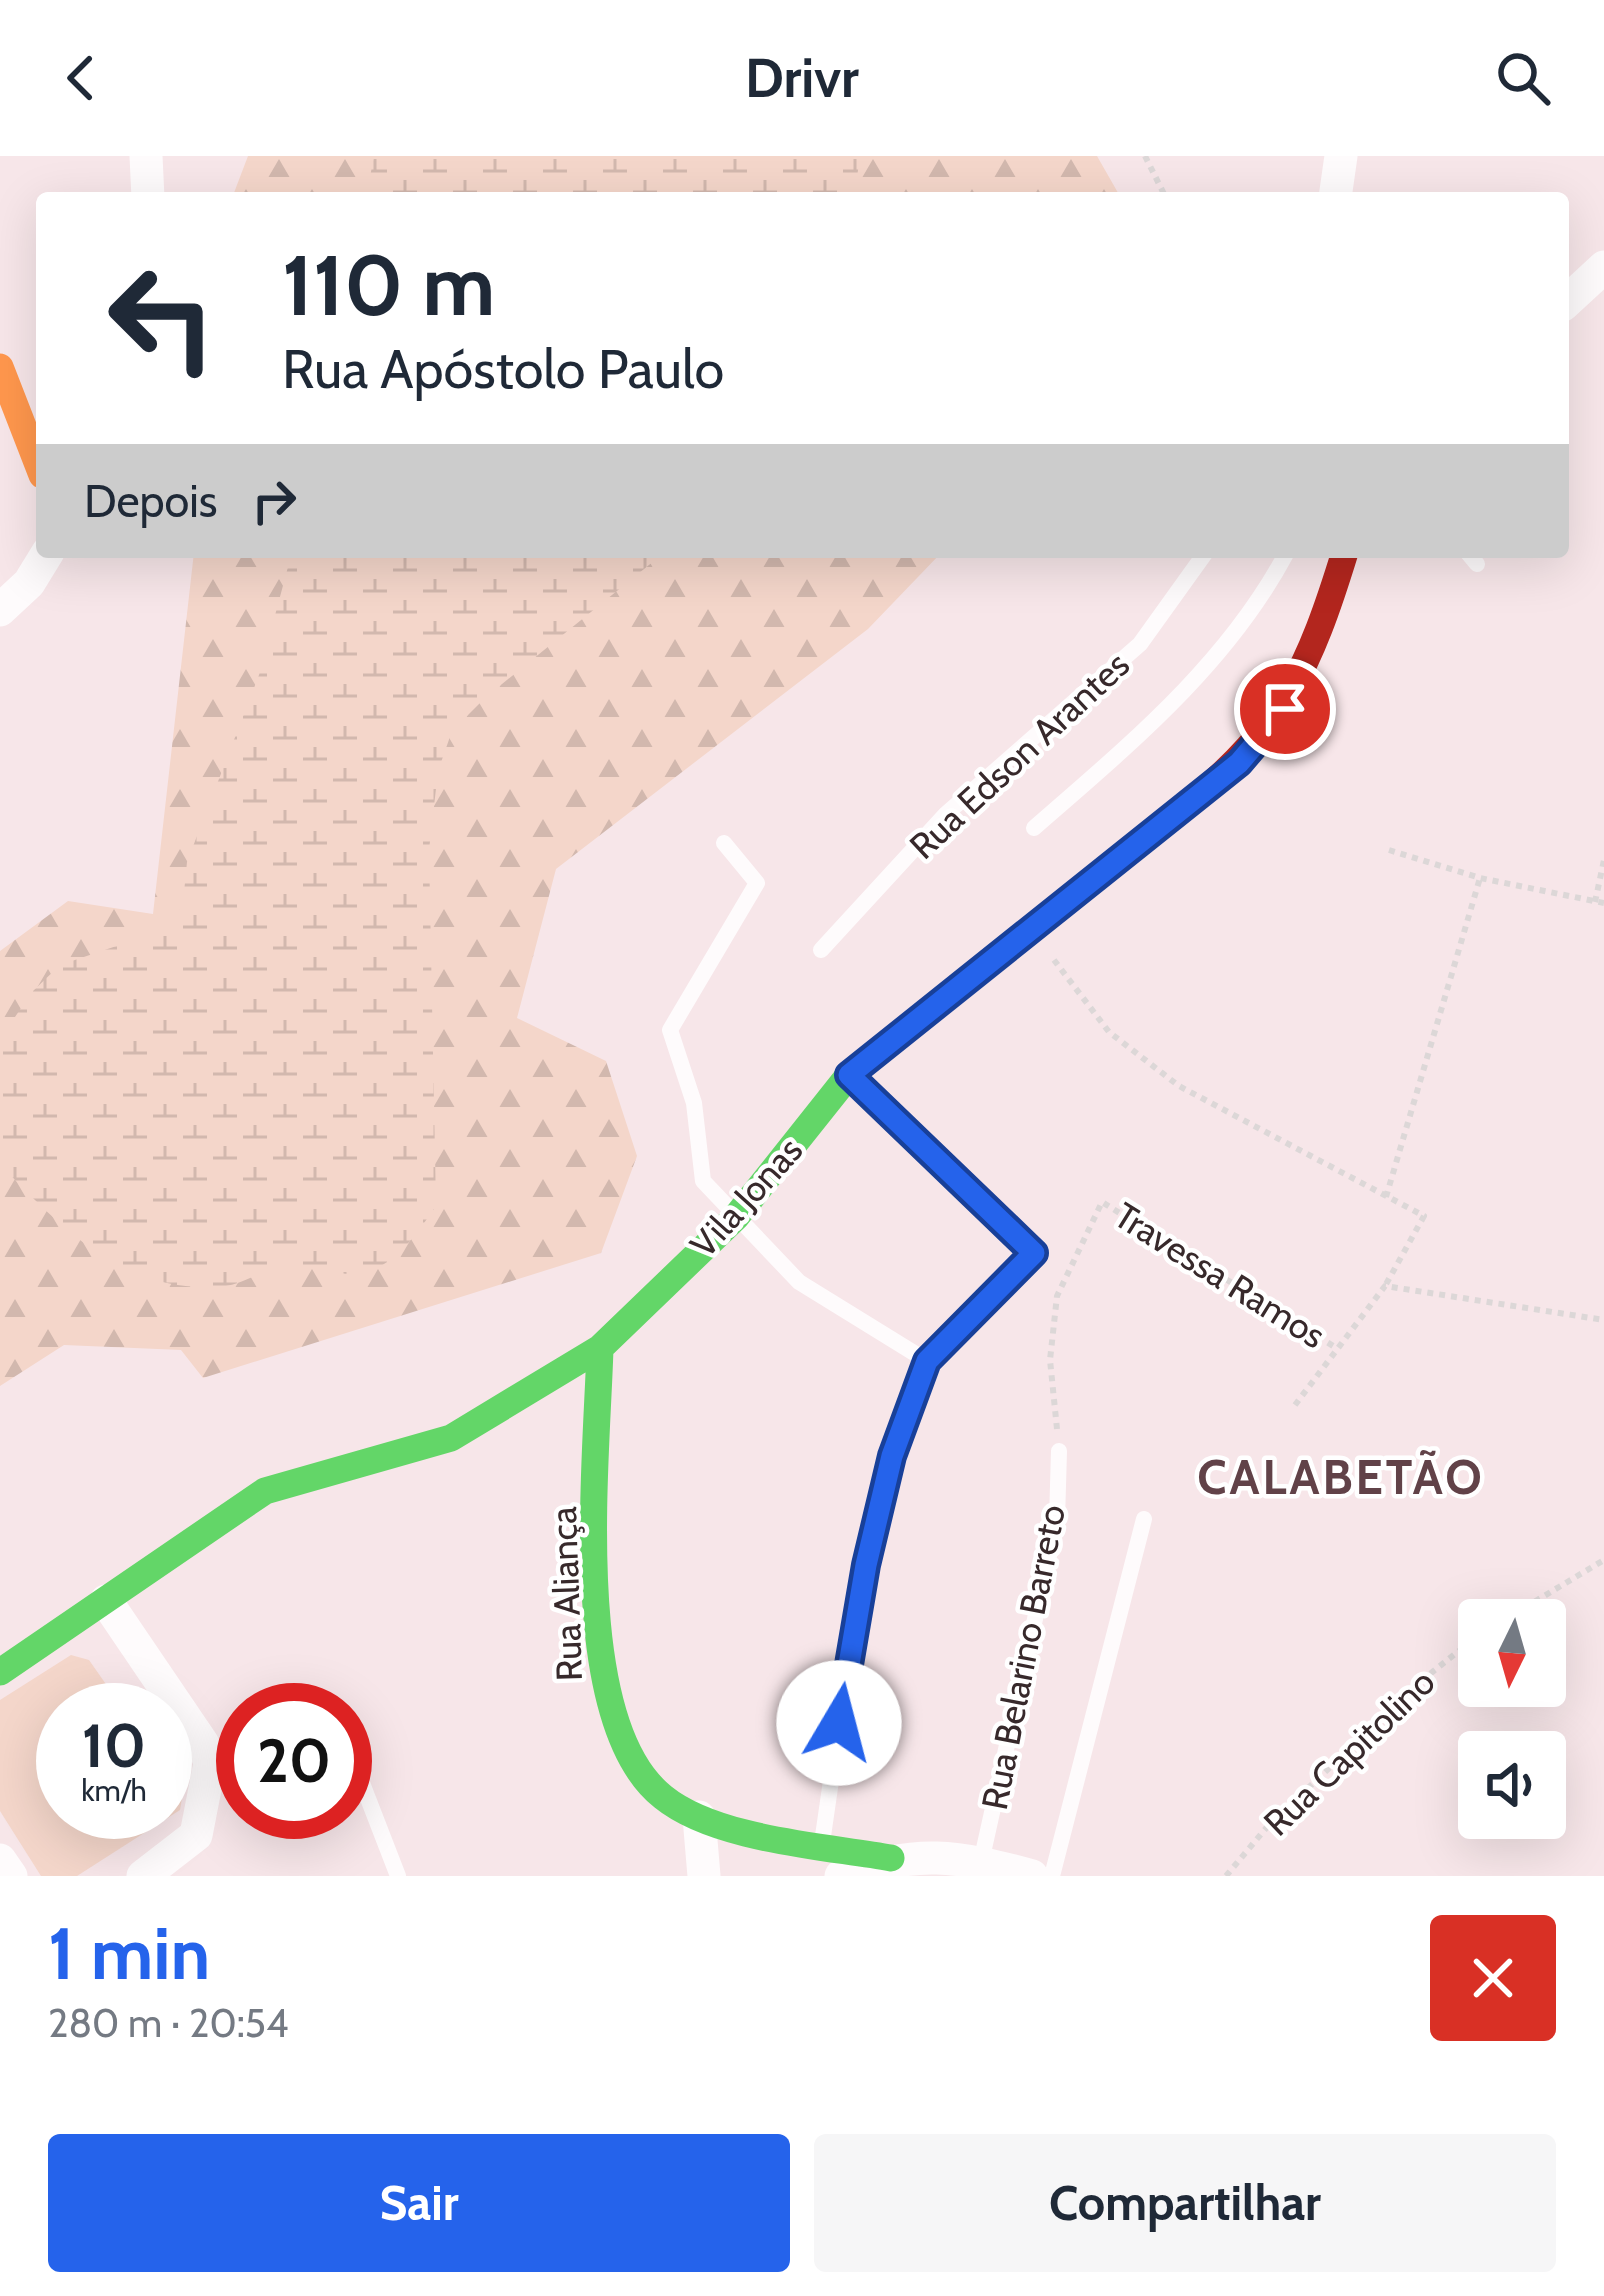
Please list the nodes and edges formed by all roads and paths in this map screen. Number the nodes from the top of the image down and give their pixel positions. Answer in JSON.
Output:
{"nodes":[{"id":1,"x":146,"y":156,"type":"edge"},
{"id":2,"x":1145,"y":156,"type":"edge"},
{"id":3,"x":1341,"y":156,"type":"edge"},
{"id":4,"x":148,"y":192,"type":"edge"},
{"id":5,"x":1163,"y":192,"type":"edge"},
{"id":6,"x":1336,"y":192,"type":"edge"},
{"id":7,"x":1604,"y":267,"type":"edge"},
{"id":8,"x":1569,"y":299,"type":"edge"},
{"id":9,"x":0,"y":367,"type":"edge"},
{"id":10,"x":36,"y":460,"type":"edge"},
{"id":11,"x":44,"y":558,"type":"edge"},
{"id":12,"x":1202,"y":558,"type":"edge"},
{"id":13,"x":1284,"y":558,"type":"edge"},
{"id":14,"x":1343,"y":558,"type":"edge"},
{"id":15,"x":0,"y":610,"type":"edge"},
{"id":16,"x":1034,"y":828,"type":"dead end"},
{"id":17,"x":724,"y":844,"type":"dead end"},
{"id":18,"x":1389,"y":850,"type":"dead end"},
{"id":19,"x":1604,"y":860,"type":"edge"},
{"id":20,"x":1480,"y":878,"type":"junction"},
{"id":21,"x":1599,"y":902,"type":"edge"},
{"id":22,"x":1029,"y":927,"type":"junction"},
{"id":23,"x":821,"y":950,"type":"dead end"},
{"id":24,"x":849,"y":1075,"type":"junction"},
{"id":25,"x":1386,"y":1197,"type":"junction"},
{"id":26,"x":736,"y":1216,"type":"junction"},
{"id":27,"x":1384,"y":1286,"type":"junction"},
{"id":28,"x":1604,"y":1320,"type":"edge"},
{"id":29,"x":600,"y":1348,"type":"junction"},
{"id":30,"x":1338,"y":1349,"type":"junction"},
{"id":31,"x":927,"y":1361,"type":"junction"},
{"id":32,"x":1295,"y":1405,"type":"dead end"},
{"id":33,"x":1058,"y":1451,"type":"joint"},
{"id":34,"x":1144,"y":1519,"type":"dead end"},
{"id":35,"x":1604,"y":1560,"type":"edge"},
{"id":36,"x":1539,"y":1599,"type":"edge"},
{"id":37,"x":106,"y":1601,"type":"junction"},
{"id":38,"x":1458,"y":1652,"type":"edge"},
{"id":39,"x":0,"y":1672,"type":"edge"},
{"id":40,"x":372,"y":1809,"type":"edge"},
{"id":41,"x":699,"y":1817,"type":"junction"},
{"id":42,"x":822,"y":1844,"type":"junction"},
{"id":43,"x":891,"y":1858,"type":"junction"},
{"id":44,"x":0,"y":1861,"type":"edge"},
{"id":45,"x":981,"y":1862,"type":"junction"},
{"id":46,"x":11,"y":1876,"type":"edge"},
{"id":47,"x":143,"y":1876,"type":"edge"},
{"id":48,"x":398,"y":1876,"type":"edge"},
{"id":49,"x":704,"y":1876,"type":"edge"},
{"id":50,"x":841,"y":1876,"type":"edge"},
{"id":51,"x":1032,"y":1876,"type":"edge"},
{"id":52,"x":1052,"y":1876,"type":"edge"},
{"id":53,"x":1226,"y":1876,"type":"edge"}],
"edges":[{"from":1,"to":4,"type":"street"},
{"from":2,"to":5,"type":"path"},
{"from":3,"to":6,"type":"street"},
{"from":7,"to":8,"type":"street"},
{"from":9,"to":10,"type":"street"},
{"from":11,"to":15,"type":"street"},
{"from":12,"to":23,"type":"lane","name":"Rua Edson Arantes"},
{"from":13,"to":16,"type":"lane"},
{"from":14,"to":22,"type":"street","name":"Vila Jonas"},
{"from":17,"to":26,"type":"lane"},
{"from":18,"to":20,"type":"path"},
{"from":19,"to":21,"type":"path"},
{"from":20,"to":21,"type":"path"},
{"from":20,"to":25,"type":"path"},
{"from":22,"to":24,"type":"street","name":"Vila Jonas"},
{"from":22,"to":25,"type":"path"},
{"from":24,"to":26,"type":"street","name":"Vila Jonas"},
{"from":24,"to":31,"type":"lane"},
{"from":25,"to":27,"type":"path"},
{"from":26,"to":29,"type":"street","name":"Vila Jonas"},
{"from":26,"to":31,"type":"lane"},
{"from":27,"to":28,"type":"path"},
{"from":27,"to":30,"type":"path"},
{"from":29,"to":37,"type":"street","name":"Vila Jonas"},
{"from":29,"to":41,"type":"street","name":"Rua Aliança"},
{"from":30,"to":32,"type":"path"},
{"from":30,"to":33,"type":"path","name":"Travessa Ramos"},
{"from":31,"to":42,"type":"lane"},
{"from":33,"to":45,"type":"lane","name":"Rua Belarino Barreto"},
{"from":34,"to":52,"type":"lane"},
{"from":35,"to":36,"type":"path"},
{"from":37,"to":39,"type":"street","name":"Vila Jonas"},
{"from":37,"to":47,"type":"street"},
{"from":38,"to":53,"type":"path","name":"Rua Capitolino"},
{"from":40,"to":48,"type":"lane"},
{"from":41,"to":42,"type":"street","name":"Rua Aliança"},
{"from":41,"to":49,"type":"street"},
{"from":42,"to":43,"type":"street","name":"Rua Aliança"},
{"from":43,"to":45,"type":"street"},
{"from":43,"to":50,"type":"street"},
{"from":44,"to":46,"type":"street"},
{"from":45,"to":51,"type":"street"}]}
